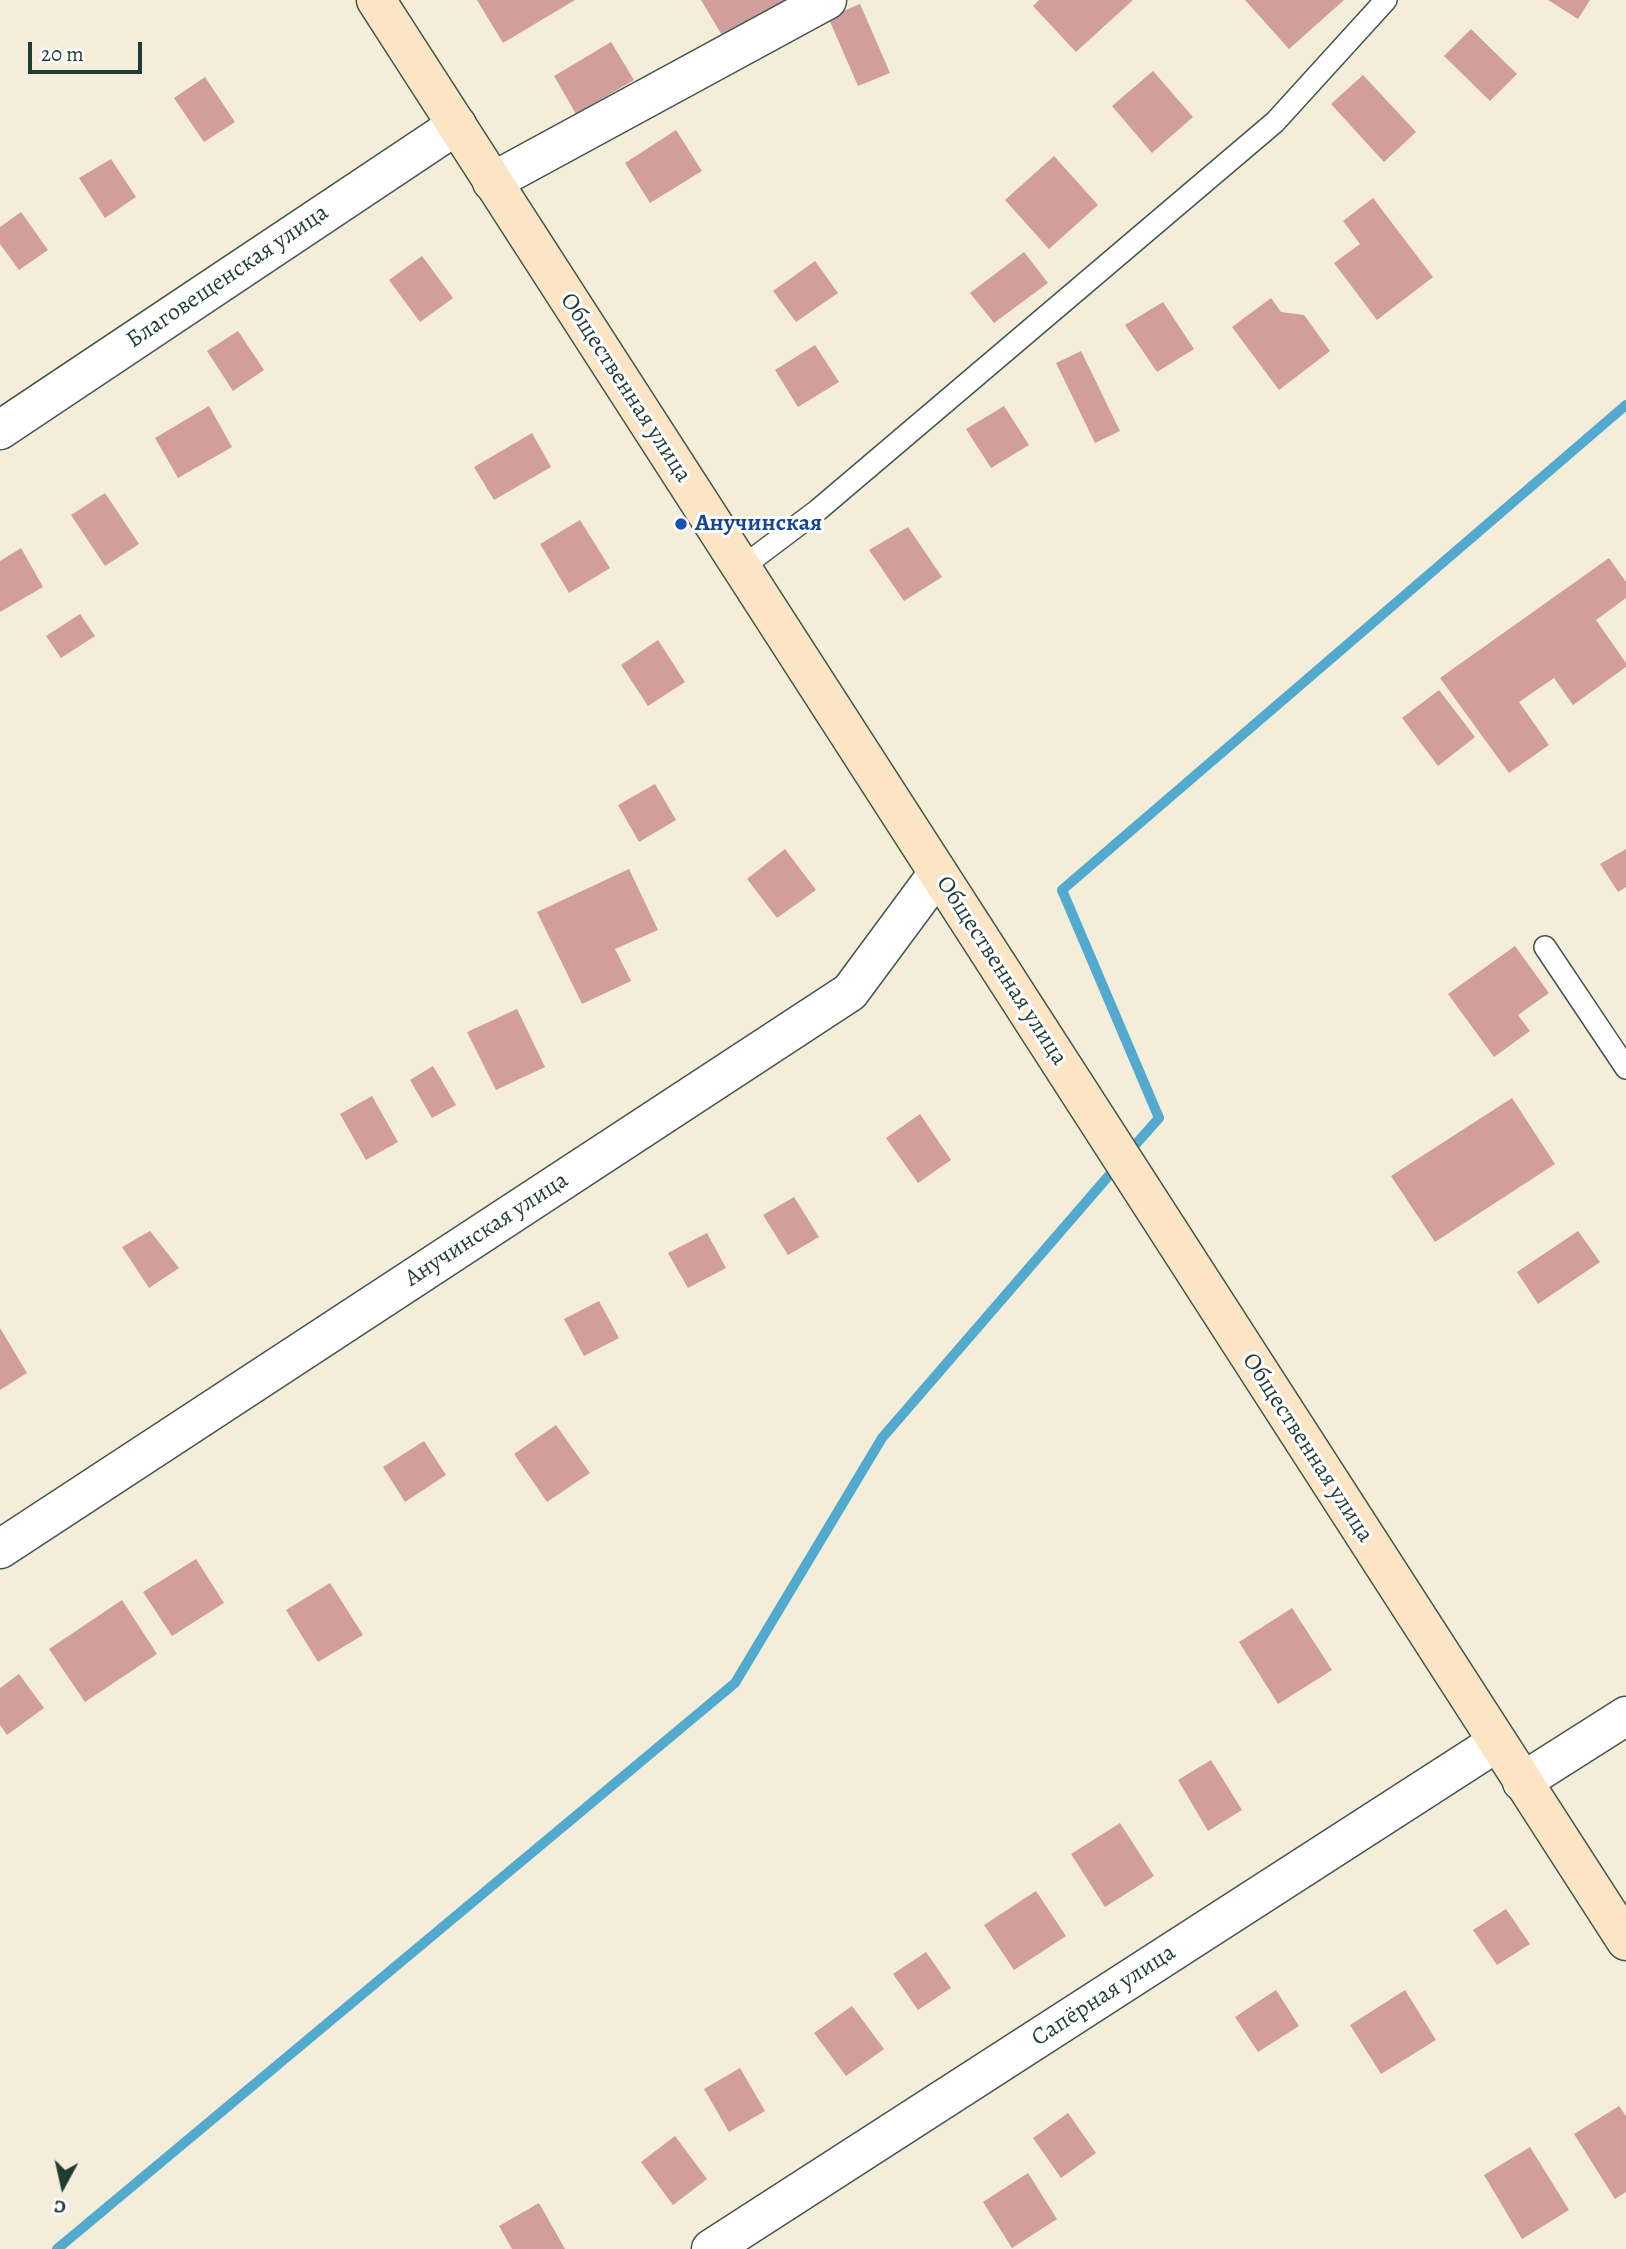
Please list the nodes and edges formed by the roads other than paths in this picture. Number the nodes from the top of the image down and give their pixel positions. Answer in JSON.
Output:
{"nodes":[{"id":1,"x":376,"y":0,"type":"edge"},
{"id":2,"x":827,"y":0,"type":"edge"},
{"id":3,"x":1386,"y":0,"type":"edge"},
{"id":4,"x":457,"y":125,"type":"junction"},
{"id":5,"x":492,"y":183,"type":"junction"},
{"id":6,"x":0,"y":430,"type":"edge"},
{"id":7,"x":741,"y":568,"type":"junction"},
{"id":8,"x":938,"y":873,"type":"junction"},
{"id":9,"x":1545,"y":947,"type":"dead end"},
{"id":10,"x":1626,"y":1068,"type":"edge"},
{"id":11,"x":0,"y":1549,"type":"edge"},
{"id":12,"x":1626,"y":1716,"type":"edge"},
{"id":13,"x":1496,"y":1743,"type":"junction"},
{"id":14,"x":1522,"y":1782,"type":"junction"},
{"id":15,"x":1626,"y":1941,"type":"edge"},
{"id":16,"x":711,"y":2249,"type":"edge"}],
"edges":[{"from":1,"to":4,"type":"main road","name":"Общественная улица"},
{"from":2,"to":5,"type":"street"},
{"from":3,"to":7,"type":"lane"},
{"from":4,"to":5,"type":"main road","name":"Общественная улица"},
{"from":4,"to":6,"type":"street","name":"Благовещенская улица"},
{"from":5,"to":7,"type":"main road","name":"Общественная улица"},
{"from":7,"to":8,"type":"main road","name":"Общественная улица"},
{"from":8,"to":11,"type":"street","name":"Анучинская улица"},
{"from":8,"to":13,"type":"main road","name":"Общественная улица"},
{"from":9,"to":10,"type":"lane"},
{"from":12,"to":14,"type":"street"},
{"from":13,"to":14,"type":"main road","name":"Общественная улица"},
{"from":13,"to":16,"type":"street","name":"Сапёрная улица"},
{"from":14,"to":15,"type":"main road","name":"Общественная улица"}]}
